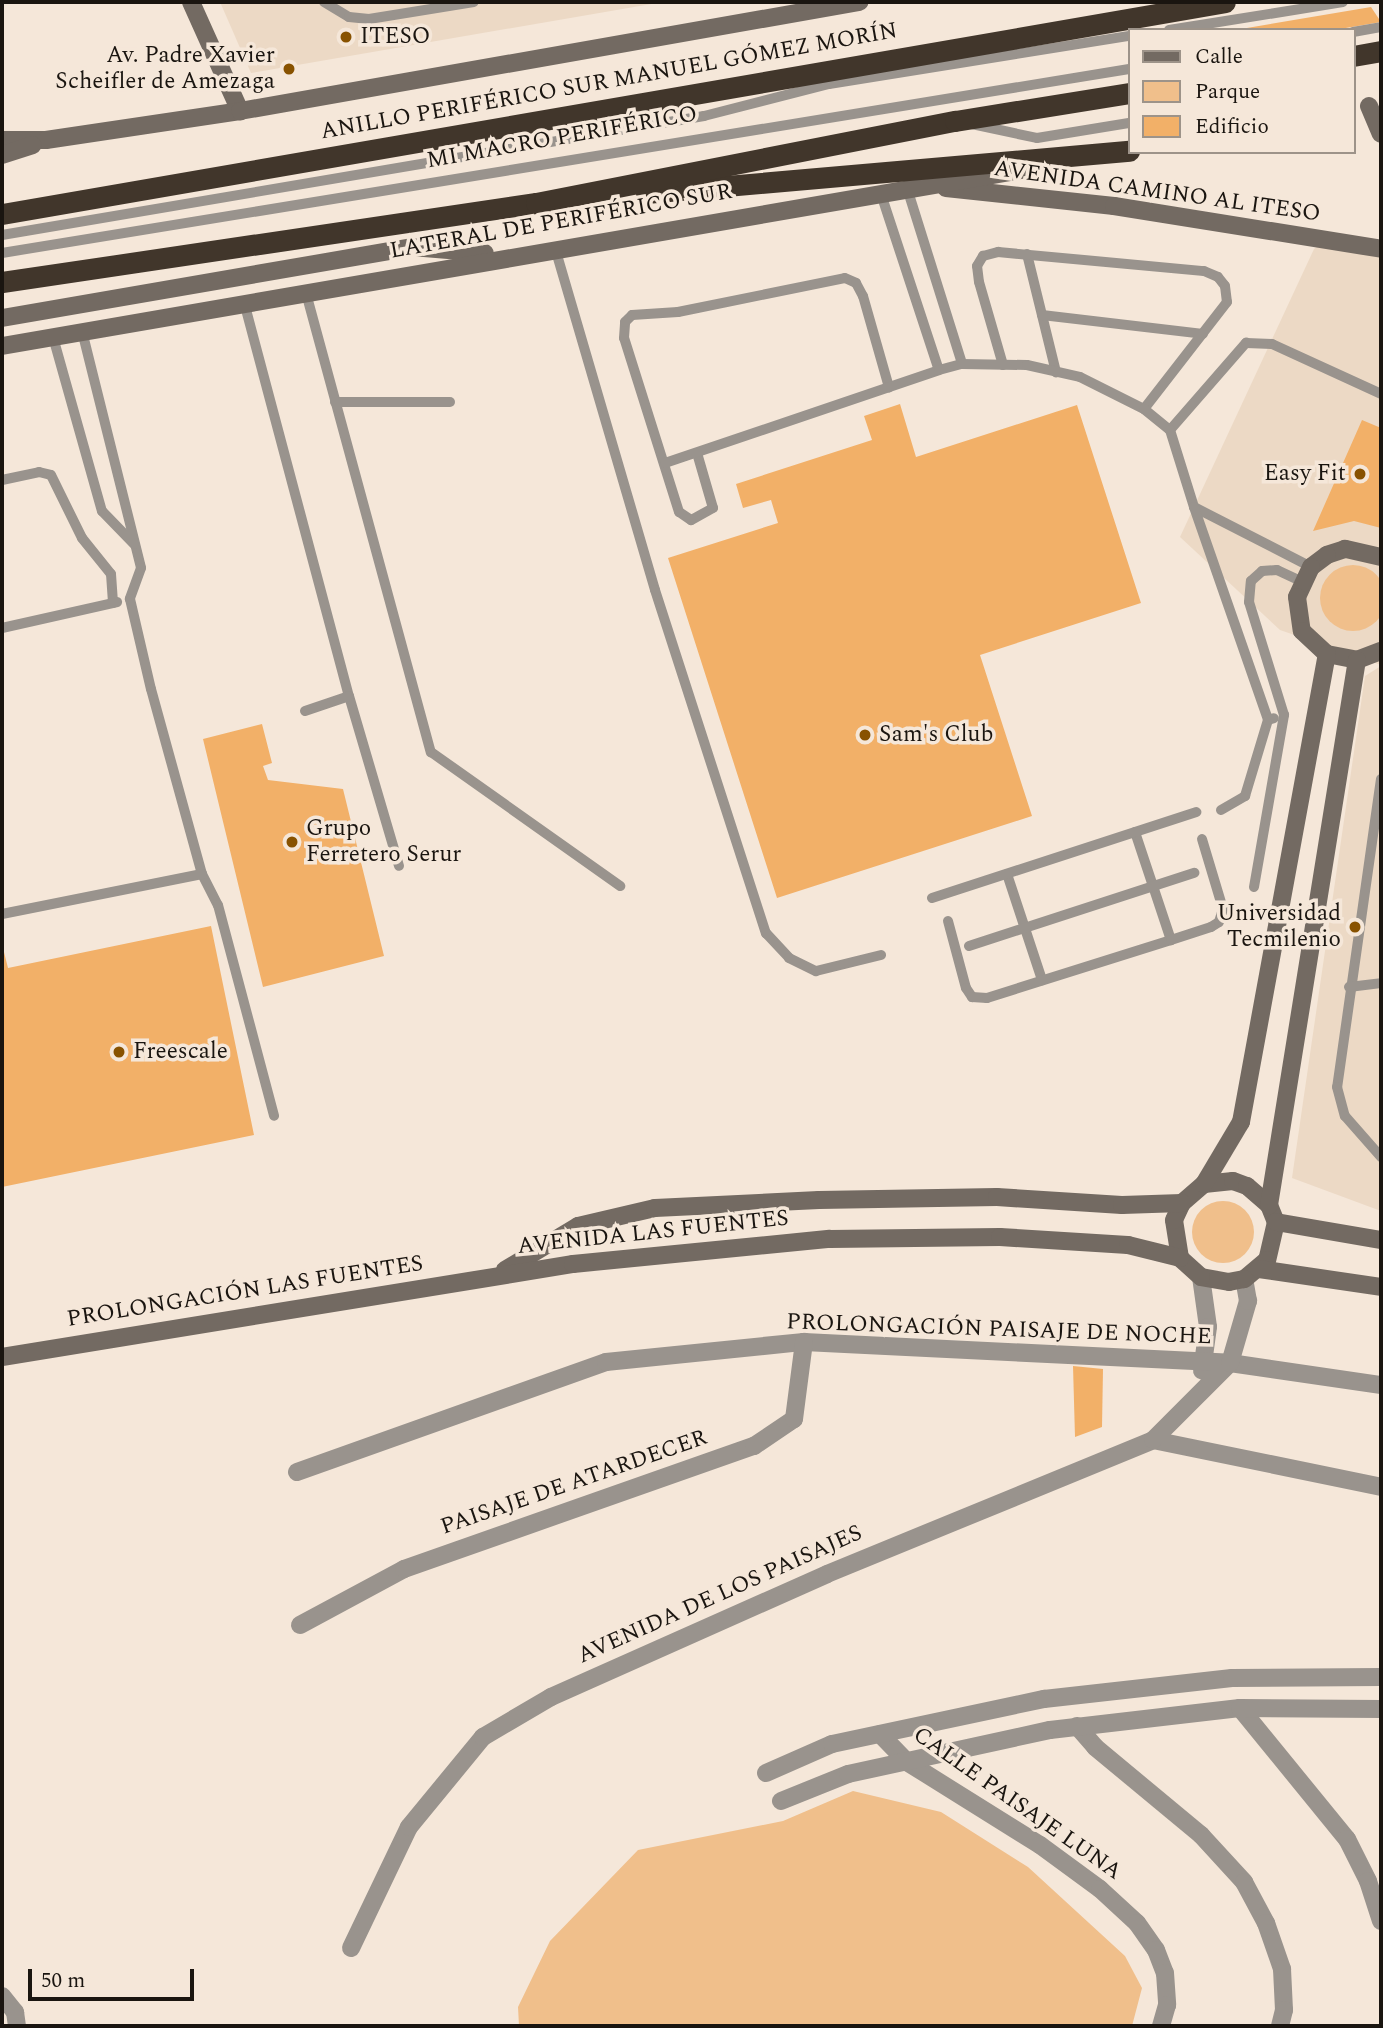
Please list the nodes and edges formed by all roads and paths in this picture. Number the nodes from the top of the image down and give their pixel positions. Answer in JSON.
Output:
{"nodes":[{"id":1,"x":191,"y":2,"type":"edge"},
{"id":2,"x":324,"y":2,"type":"edge"},
{"id":3,"x":474,"y":2,"type":"edge"},
{"id":4,"x":859,"y":2,"type":"edge"},
{"id":5,"x":1225,"y":2,"type":"edge"},
{"id":6,"x":1343,"y":2,"type":"edge"},
{"id":7,"x":1381,"y":27,"type":"edge"},
{"id":8,"x":1181,"y":28,"type":"edge"},
{"id":9,"x":1355,"y":32,"type":"edge"},
{"id":10,"x":1128,"y":36,"type":"edge"},
{"id":11,"x":1381,"y":51,"type":"edge"},
{"id":12,"x":1355,"y":56,"type":"edge"},
{"id":13,"x":1128,"y":69,"type":"edge"},
{"id":14,"x":1128,"y":93,"type":"edge"},
{"id":15,"x":1368,"y":106,"type":"edge"},
{"id":16,"x":240,"y":111,"type":"junction"},
{"id":17,"x":955,"y":121,"type":"junction"},
{"id":18,"x":1128,"y":123,"type":"edge"},
{"id":19,"x":1381,"y":134,"type":"edge"},
{"id":20,"x":2,"y":140,"type":"edge"},
{"id":21,"x":46,"y":140,"type":"junction"},
{"id":22,"x":1128,"y":151,"type":"edge"},
{"id":23,"x":1128,"y":151,"type":"edge"},
{"id":24,"x":2,"y":155,"type":"edge"},
{"id":25,"x":925,"y":186,"type":"junction"},
{"id":26,"x":907,"y":188,"type":"junction"},
{"id":27,"x":880,"y":191,"type":"junction"},
{"id":28,"x":536,"y":203,"type":"junction"},
{"id":29,"x":2,"y":214,"type":"edge"},
{"id":30,"x":2,"y":235,"type":"edge"},
{"id":31,"x":555,"y":248,"type":"junction"},
{"id":32,"x":1381,"y":250,"type":"edge"},
{"id":33,"x":2,"y":253,"type":"edge"},
{"id":34,"x":1027,"y":254,"type":"junction"},
{"id":35,"x":510,"y":255,"type":"junction"},
{"id":36,"x":2,"y":282,"type":"edge"},
{"id":37,"x":306,"y":293,"type":"junction"},
{"id":38,"x":244,"y":302,"type":"junction"},
{"id":39,"x":1042,"y":316,"type":"junction"},
{"id":40,"x":2,"y":318,"type":"edge"},
{"id":41,"x":82,"y":331,"type":"junction"},
{"id":42,"x":1203,"y":334,"type":"junction"},
{"id":43,"x":53,"y":337,"type":"junction"},
{"id":44,"x":2,"y":346,"type":"edge"},
{"id":45,"x":962,"y":364,"type":"junction"},
{"id":46,"x":1003,"y":365,"type":"junction"},
{"id":47,"x":939,"y":370,"type":"junction"},
{"id":48,"x":1056,"y":372,"type":"junction"},
{"id":49,"x":889,"y":387,"type":"junction"},
{"id":50,"x":1381,"y":394,"type":"edge"},
{"id":51,"x":335,"y":402,"type":"junction"},
{"id":52,"x":450,"y":402,"type":"dead end"},
{"id":53,"x":1144,"y":409,"type":"junction"},
{"id":54,"x":1170,"y":430,"type":"junction"},
{"id":55,"x":697,"y":453,"type":"junction"},
{"id":56,"x":665,"y":463,"type":"junction"},
{"id":57,"x":2,"y":480,"type":"edge"},
{"id":58,"x":1194,"y":508,"type":"junction"},
{"id":59,"x":136,"y":546,"type":"junction"},
{"id":60,"x":1381,"y":556,"type":"edge"},
{"id":61,"x":1306,"y":574,"type":"junction"},
{"id":62,"x":130,"y":599,"type":"junction"},
{"id":63,"x":113,"y":603,"type":"junction"},
{"id":64,"x":2,"y":628,"type":"edge"},
{"id":65,"x":1327,"y":654,"type":"junction"},
{"id":66,"x":1380,"y":654,"type":"edge"},
{"id":67,"x":1357,"y":660,"type":"junction"},
{"id":68,"x":349,"y":696,"type":"junction"},
{"id":69,"x":304,"y":711,"type":"dead end"},
{"id":70,"x":1284,"y":715,"type":"junction"},
{"id":71,"x":1268,"y":720,"type":"junction"},
{"id":72,"x":1381,"y":779,"type":"edge"},
{"id":73,"x":1222,"y":810,"type":"dead end"},
{"id":74,"x":1196,"y":813,"type":"dead end"},
{"id":75,"x":1135,"y":832,"type":"junction"},
{"id":76,"x":1202,"y":839,"type":"dead end"},
{"id":77,"x":399,"y":866,"type":"dead end"},
{"id":78,"x":1194,"y":873,"type":"dead end"},
{"id":79,"x":202,"y":874,"type":"junction"},
{"id":80,"x":1007,"y":874,"type":"junction"},
{"id":81,"x":620,"y":886,"type":"dead end"},
{"id":82,"x":1153,"y":886,"type":"junction"},
{"id":83,"x":1254,"y":887,"type":"dead end"},
{"id":84,"x":932,"y":898,"type":"dead end"},
{"id":85,"x":2,"y":914,"type":"edge"},
{"id":86,"x":948,"y":921,"type":"dead end"},
{"id":87,"x":1024,"y":927,"type":"junction"},
{"id":88,"x":1171,"y":940,"type":"junction"},
{"id":89,"x":969,"y":946,"type":"dead end"},
{"id":90,"x":881,"y":955,"type":"dead end"},
{"id":91,"x":1042,"y":980,"type":"junction"},
{"id":92,"x":1381,"y":983,"type":"edge"},
{"id":93,"x":1349,"y":986,"type":"junction"},
{"id":94,"x":274,"y":1116,"type":"dead end"},
{"id":95,"x":1381,"y":1157,"type":"edge"},
{"id":96,"x":1204,"y":1184,"type":"junction"},
{"id":97,"x":1182,"y":1203,"type":"junction"},
{"id":98,"x":1272,"y":1214,"type":"junction"},
{"id":99,"x":1381,"y":1240,"type":"edge"},
{"id":100,"x":1180,"y":1258,"type":"junction"},
{"id":101,"x":1251,"y":1274,"type":"junction"},
{"id":102,"x":496,"y":1276,"type":"junction"},
{"id":103,"x":1201,"y":1277,"type":"junction"},
{"id":104,"x":1381,"y":1287,"type":"edge"},
{"id":105,"x":804,"y":1342,"type":"junction"},
{"id":106,"x":2,"y":1357,"type":"edge"},
{"id":107,"x":1203,"y":1362,"type":"junction"},
{"id":108,"x":1230,"y":1363,"type":"junction"},
{"id":109,"x":1381,"y":1385,"type":"edge"},
{"id":110,"x":1199,"y":1392,"type":"junction"},
{"id":111,"x":1153,"y":1440,"type":"junction"},
{"id":112,"x":297,"y":1472,"type":"dead end"},
{"id":113,"x":1381,"y":1487,"type":"edge"},
{"id":114,"x":300,"y":1625,"type":"dead end"},
{"id":115,"x":1381,"y":1677,"type":"edge"},
{"id":116,"x":1240,"y":1707,"type":"junction"},
{"id":117,"x":1381,"y":1709,"type":"edge"},
{"id":118,"x":1077,"y":1727,"type":"junction"},
{"id":119,"x":880,"y":1734,"type":"junction"},
{"id":120,"x":907,"y":1762,"type":"junction"},
{"id":121,"x":766,"y":1773,"type":"dead end"},
{"id":122,"x":781,"y":1801,"type":"dead end"},
{"id":123,"x":1381,"y":1921,"type":"edge"},
{"id":124,"x":351,"y":1948,"type":"dead end"},
{"id":125,"x":2,"y":1996,"type":"edge"},
{"id":126,"x":16,"y":2026,"type":"edge"},
{"id":127,"x":1161,"y":2026,"type":"edge"},
{"id":128,"x":1280,"y":2026,"type":"edge"}],
"edges":[{"from":1,"to":16,"type":"street"},
{"from":2,"to":3,"type":"lane"},
{"from":4,"to":16,"type":"street"},
{"from":5,"to":29,"type":"highway","name":"ANILLO PERIFÉRICO SUR MANUEL GÓMEZ MORÍN"},
{"from":6,"to":8,"type":"lane"},
{"from":7,"to":9,"type":"lane"},
{"from":10,"to":30,"type":"lane","name":"MI MACRO PERIFÉRICO"},
{"from":11,"to":12,"type":"highway"},
{"from":13,"to":33,"type":"lane","name":"MI MACRO PERIFÉRICO"},
{"from":14,"to":17,"type":"highway"},
{"from":15,"to":19,"type":"street"},
{"from":16,"to":21,"type":"street"},
{"from":17,"to":18,"type":"lane"},
{"from":17,"to":28,"type":"highway"},
{"from":20,"to":21,"type":"street"},
{"from":21,"to":24,"type":"street"},
{"from":22,"to":28,"type":"highway"},
{"from":23,"to":25,"type":"street","name":"LATERAL DE PERIFÉRICO SUR"},
{"from":25,"to":26,"type":"street","name":"LATERAL DE PERIFÉRICO SUR"},
{"from":25,"to":32,"type":"street","name":"AVENIDA CAMINO AL ITESO"},
{"from":26,"to":27,"type":"street","name":"LATERAL DE PERIFÉRICO SUR"},
{"from":26,"to":45,"type":"lane"},
{"from":27,"to":31,"type":"street","name":"LATERAL DE PERIFÉRICO SUR"},
{"from":27,"to":47,"type":"lane"},
{"from":28,"to":36,"type":"highway"},
{"from":31,"to":35,"type":"street","name":"LATERAL DE PERIFÉRICO SUR"},
{"from":31,"to":90,"type":"lane"},
{"from":34,"to":39,"type":"lane"},
{"from":34,"to":42,"type":"lane"},
{"from":34,"to":46,"type":"lane"},
{"from":35,"to":37,"type":"street","name":"LATERAL DE PERIFÉRICO SUR"},
{"from":35,"to":40,"type":"street"},
{"from":37,"to":38,"type":"street","name":"LATERAL DE PERIFÉRICO SUR"},
{"from":37,"to":51,"type":"lane"},
{"from":38,"to":41,"type":"street","name":"LATERAL DE PERIFÉRICO SUR"},
{"from":38,"to":68,"type":"lane"},
{"from":39,"to":42,"type":"lane"},
{"from":39,"to":48,"type":"lane"},
{"from":41,"to":43,"type":"street","name":"LATERAL DE PERIFÉRICO SUR"},
{"from":41,"to":59,"type":"lane"},
{"from":42,"to":53,"type":"lane"},
{"from":43,"to":44,"type":"street","name":"LATERAL DE PERIFÉRICO SUR"},
{"from":43,"to":59,"type":"lane"},
{"from":45,"to":46,"type":"lane"},
{"from":45,"to":47,"type":"lane"},
{"from":46,"to":48,"type":"lane"},
{"from":47,"to":49,"type":"lane"},
{"from":48,"to":53,"type":"lane"},
{"from":49,"to":55,"type":"lane"},
{"from":49,"to":56,"type":"lane"},
{"from":50,"to":54,"type":"lane"},
{"from":51,"to":52,"type":"lane"},
{"from":51,"to":81,"type":"lane"},
{"from":53,"to":54,"type":"lane"},
{"from":54,"to":58,"type":"lane"},
{"from":55,"to":56,"type":"lane"},
{"from":55,"to":56,"type":"lane"},
{"from":57,"to":63,"type":"lane"},
{"from":58,"to":61,"type":"lane"},
{"from":58,"to":71,"type":"lane"},
{"from":59,"to":62,"type":"lane"},
{"from":60,"to":61,"type":"street"},
{"from":61,"to":65,"type":"street"},
{"from":61,"to":70,"type":"lane"},
{"from":62,"to":63,"type":"lane"},
{"from":62,"to":79,"type":"lane"},
{"from":63,"to":64,"type":"lane"},
{"from":65,"to":67,"type":"street"},
{"from":65,"to":96,"type":"street"},
{"from":66,"to":67,"type":"street"},
{"from":67,"to":98,"type":"street"},
{"from":68,"to":69,"type":"lane"},
{"from":68,"to":77,"type":"lane"},
{"from":70,"to":71,"type":"lane"},
{"from":70,"to":83,"type":"lane"},
{"from":71,"to":73,"type":"lane"},
{"from":72,"to":93,"type":"lane"},
{"from":74,"to":75,"type":"lane"},
{"from":75,"to":80,"type":"lane"},
{"from":75,"to":82,"type":"lane"},
{"from":76,"to":88,"type":"lane"},
{"from":78,"to":82,"type":"lane"},
{"from":79,"to":85,"type":"lane"},
{"from":79,"to":94,"type":"lane"},
{"from":80,"to":84,"type":"lane"},
{"from":80,"to":87,"type":"lane"},
{"from":82,"to":87,"type":"lane"},
{"from":82,"to":88,"type":"lane"},
{"from":86,"to":91,"type":"lane"},
{"from":87,"to":89,"type":"lane"},
{"from":87,"to":91,"type":"lane"},
{"from":88,"to":91,"type":"lane"},
{"from":92,"to":93,"type":"lane"},
{"from":93,"to":95,"type":"lane"},
{"from":96,"to":97,"type":"street"},
{"from":96,"to":98,"type":"street"},
{"from":97,"to":100,"type":"street"},
{"from":97,"to":102,"type":"street","name":"AVENIDA LAS FUENTES"},
{"from":98,"to":99,"type":"street"},
{"from":98,"to":101,"type":"street"},
{"from":100,"to":102,"type":"street","name":"AVENIDA LAS FUENTES"},
{"from":100,"to":103,"type":"street"},
{"from":101,"to":103,"type":"street"},
{"from":101,"to":104,"type":"street"},
{"from":101,"to":108,"type":"street"},
{"from":102,"to":106,"type":"street","name":"PROLONGACIÓN LAS FUENTES"},
{"from":103,"to":107,"type":"street"},
{"from":105,"to":107,"type":"street","name":"PROLONGACIÓN PAISAJE DE NOCHE"},
{"from":105,"to":112,"type":"street","name":"PROLONGACIÓN PAISAJE DE NOCHE"},
{"from":105,"to":114,"type":"street","name":"PAISAJE DE ATARDECER"},
{"from":107,"to":108,"type":"street","name":"PROLONGACIÓN PAISAJE DE NOCHE"},
{"from":107,"to":110,"type":"street"},
{"from":108,"to":109,"type":"street","name":"PROLONGACIÓN PAISAJE DE NOCHE"},
{"from":108,"to":110,"type":"street","name":"AVENIDA DE LOS PAISAJES"},
{"from":110,"to":111,"type":"street","name":"AVENIDA DE LOS PAISAJES"},
{"from":111,"to":113,"type":"street"},
{"from":111,"to":124,"type":"street","name":"AVENIDA DE LOS PAISAJES"},
{"from":115,"to":119,"type":"street"},
{"from":116,"to":117,"type":"street"},
{"from":116,"to":118,"type":"street"},
{"from":116,"to":123,"type":"street"},
{"from":118,"to":120,"type":"street"},
{"from":118,"to":128,"type":"street"},
{"from":119,"to":120,"type":"street","name":"CALLE PAISAJE LUNA"},
{"from":119,"to":121,"type":"street"},
{"from":120,"to":122,"type":"street"},
{"from":120,"to":127,"type":"street","name":"CALLE PAISAJE LUNA"},
{"from":125,"to":126,"type":"street"}]}
